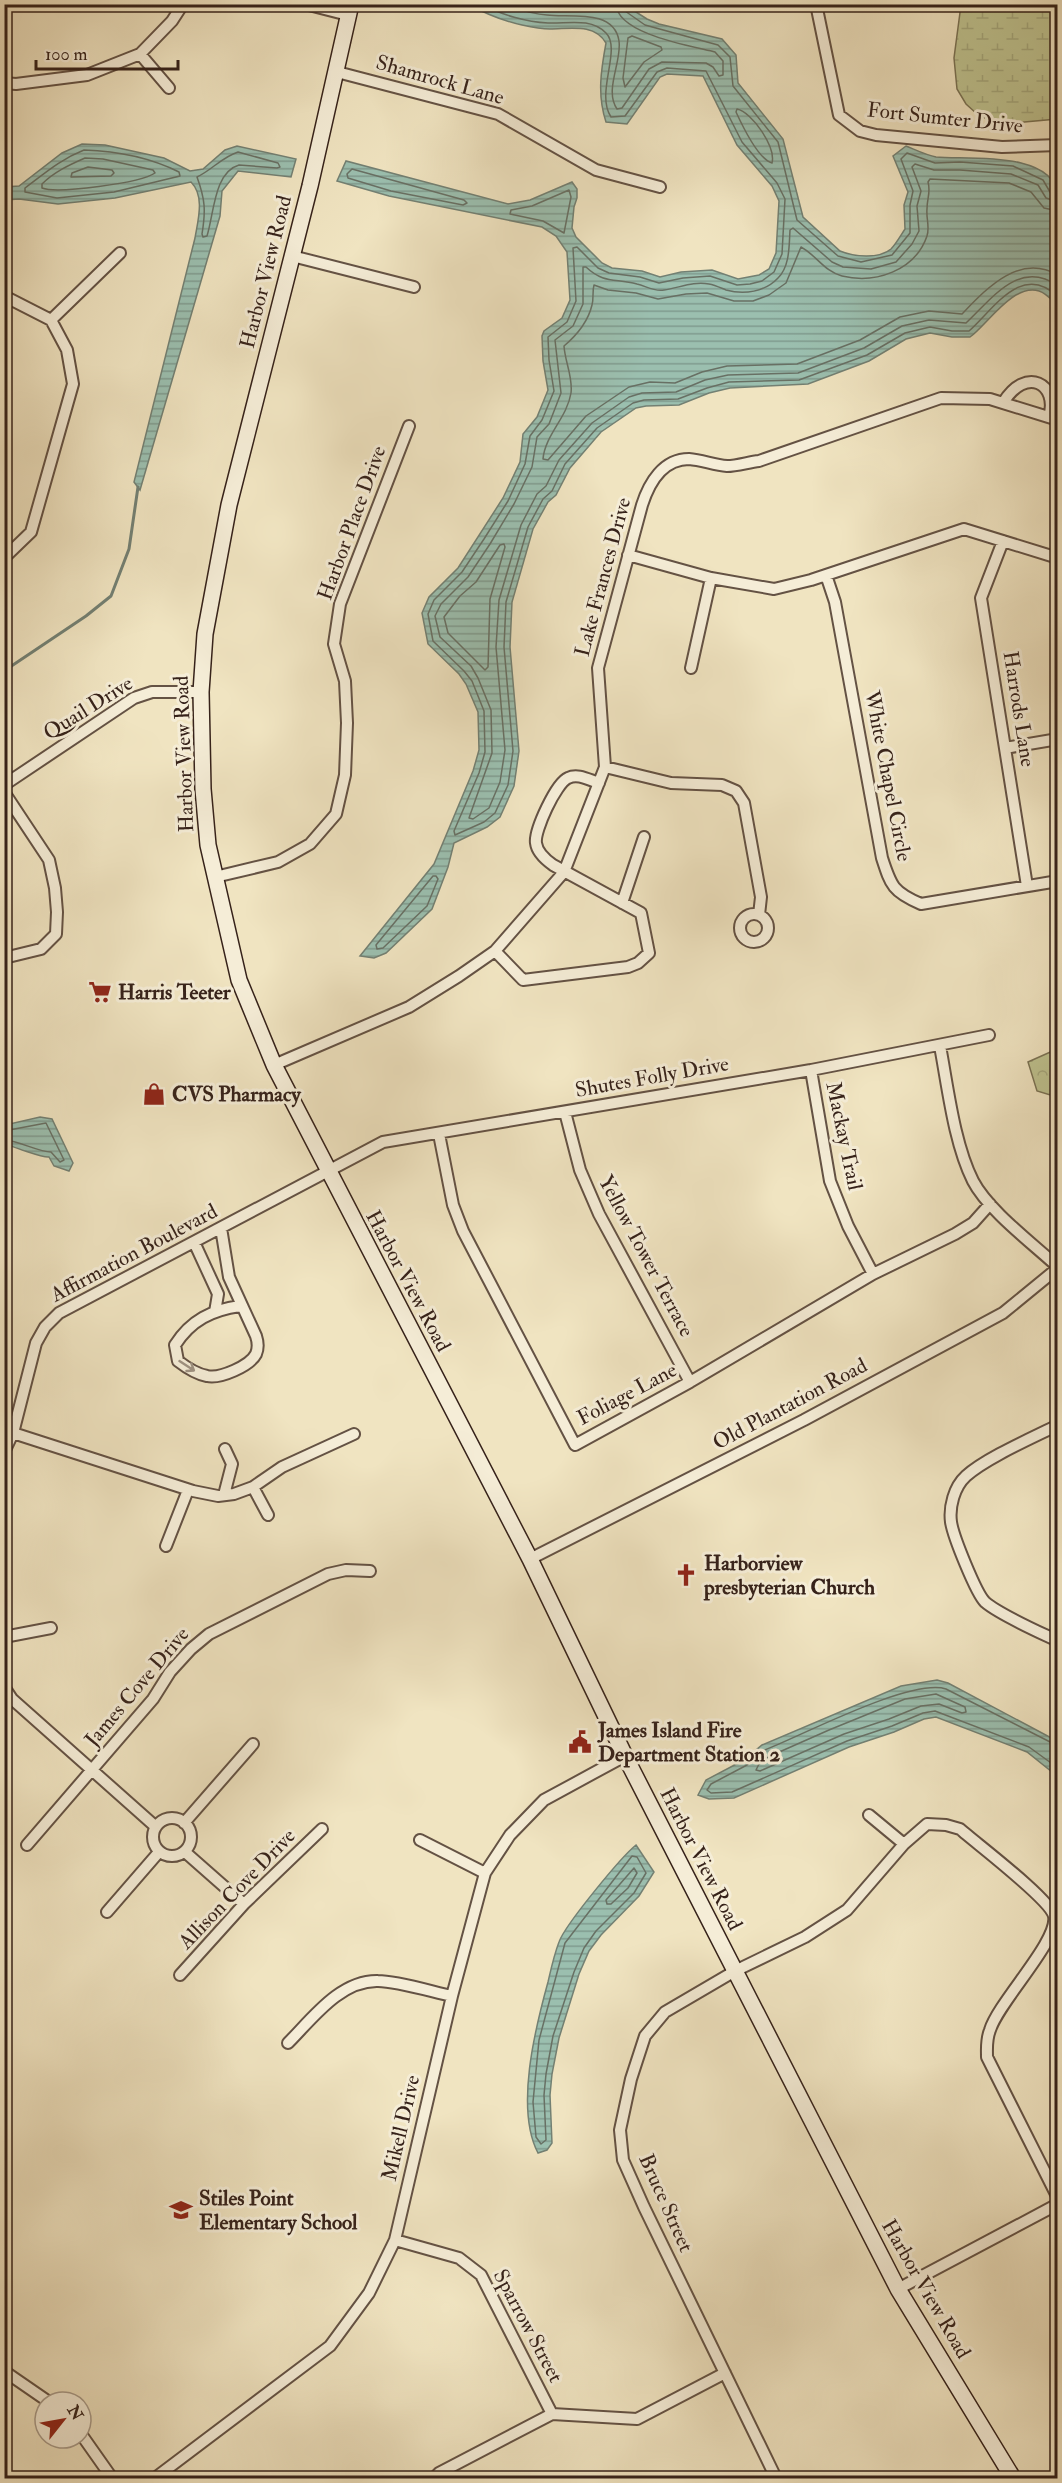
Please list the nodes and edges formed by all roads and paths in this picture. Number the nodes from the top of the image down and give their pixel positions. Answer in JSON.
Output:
{"nodes":[{"id":1,"x":183,"y":4,"type":"edge"},
{"id":2,"x":305,"y":4,"type":"edge"},
{"id":3,"x":816,"y":4,"type":"edge"},
{"id":4,"x":350,"y":10,"type":"edge"},
{"id":5,"x":140,"y":54,"type":"junction"},
{"id":6,"x":338,"y":72,"type":"junction"},
{"id":7,"x":4,"y":83,"type":"edge"},
{"id":8,"x":169,"y":88,"type":"dead end"},
{"id":9,"x":1058,"y":146,"type":"edge"},
{"id":10,"x":660,"y":188,"type":"dead end"},
{"id":11,"x":120,"y":253,"type":"dead end"},
{"id":12,"x":292,"y":256,"type":"junction"},
{"id":13,"x":414,"y":287,"type":"dead end"},
{"id":14,"x":4,"y":296,"type":"edge"},
{"id":15,"x":51,"y":320,"type":"junction"},
{"id":16,"x":1003,"y":403,"type":"junction"},
{"id":17,"x":1053,"y":418,"type":"edge"},
{"id":18,"x":408,"y":426,"type":"dead end"},
{"id":19,"x":1003,"y":541,"type":"junction"},
{"id":20,"x":628,"y":555,"type":"junction"},
{"id":21,"x":4,"y":558,"type":"edge"},
{"id":22,"x":1058,"y":558,"type":"edge"},
{"id":23,"x":826,"y":576,"type":"junction"},
{"id":24,"x":711,"y":578,"type":"junction"},
{"id":25,"x":691,"y":668,"type":"dead end"},
{"id":26,"x":201,"y":692,"type":"junction"},
{"id":27,"x":1058,"y":739,"type":"edge"},
{"id":28,"x":1005,"y":748,"type":"junction"},
{"id":29,"x":605,"y":767,"type":"junction"},
{"id":30,"x":599,"y":783,"type":"junction"},
{"id":31,"x":4,"y":785,"type":"edge"},
{"id":32,"x":4,"y":792,"type":"edge"},
{"id":33,"x":644,"y":837,"type":"dead end"},
{"id":34,"x":564,"y":872,"type":"junction"},
{"id":35,"x":215,"y":877,"type":"junction"},
{"id":36,"x":1058,"y":881,"type":"edge"},
{"id":37,"x":1027,"y":886,"type":"junction"},
{"id":38,"x":622,"y":903,"type":"junction"},
{"id":39,"x":759,"y":915,"type":"dead end"},
{"id":40,"x":495,"y":951,"type":"junction"},
{"id":41,"x":4,"y":958,"type":"edge"},
{"id":42,"x":989,"y":1035,"type":"dead end"},
{"id":43,"x":940,"y":1046,"type":"junction"},
{"id":44,"x":274,"y":1065,"type":"junction"},
{"id":45,"x":810,"y":1070,"type":"junction"},
{"id":46,"x":565,"y":1112,"type":"junction"},
{"id":47,"x":439,"y":1134,"type":"junction"},
{"id":48,"x":328,"y":1172,"type":"junction"},
{"id":49,"x":990,"y":1204,"type":"junction"},
{"id":50,"x":221,"y":1228,"type":"junction"},
{"id":51,"x":194,"y":1242,"type":"junction"},
{"id":52,"x":1058,"y":1268,"type":"edge"},
{"id":53,"x":873,"y":1274,"type":"junction"},
{"id":54,"x":240,"y":1306,"type":"junction"},
{"id":55,"x":215,"y":1312,"type":"junction"},
{"id":56,"x":690,"y":1382,"type":"junction"},
{"id":57,"x":1058,"y":1425,"type":"edge"},
{"id":58,"x":13,"y":1433,"type":"junction"},
{"id":59,"x":354,"y":1434,"type":"dead end"},
{"id":60,"x":225,"y":1449,"type":"dead end"},
{"id":61,"x":4,"y":1452,"type":"edge"},
{"id":62,"x":253,"y":1486,"type":"junction"},
{"id":63,"x":188,"y":1490,"type":"junction"},
{"id":64,"x":224,"y":1495,"type":"junction"},
{"id":65,"x":268,"y":1515,"type":"dead end"},
{"id":66,"x":166,"y":1546,"type":"dead end"},
{"id":67,"x":530,"y":1559,"type":"junction"},
{"id":68,"x":370,"y":1571,"type":"dead end"},
{"id":69,"x":51,"y":1628,"type":"dead end"},
{"id":70,"x":4,"y":1637,"type":"edge"},
{"id":71,"x":1058,"y":1641,"type":"edge"},
{"id":72,"x":4,"y":1687,"type":"edge"},
{"id":73,"x":254,"y":1744,"type":"dead end"},
{"id":74,"x":625,"y":1756,"type":"junction"},
{"id":75,"x":91,"y":1771,"type":"junction"},
{"id":76,"x":869,"y":1815,"type":"dead end"},
{"id":77,"x":184,"y":1823,"type":"junction"},
{"id":78,"x":156,"y":1827,"type":"junction"},
{"id":79,"x":322,"y":1829,"type":"dead end"},
{"id":80,"x":420,"y":1840,"type":"dead end"},
{"id":81,"x":904,"y":1844,"type":"junction"},
{"id":82,"x":27,"y":1845,"type":"dead end"},
{"id":83,"x":159,"y":1852,"type":"junction"},
{"id":84,"x":184,"y":1852,"type":"junction"},
{"id":85,"x":485,"y":1872,"type":"junction"},
{"id":86,"x":244,"y":1904,"type":"junction"},
{"id":87,"x":107,"y":1912,"type":"dead end"},
{"id":88,"x":735,"y":1971,"type":"junction"},
{"id":89,"x":180,"y":1976,"type":"dead end"},
{"id":90,"x":452,"y":1996,"type":"junction"},
{"id":91,"x":288,"y":2043,"type":"dead end"},
{"id":92,"x":1058,"y":2198,"type":"edge"},
{"id":93,"x":1058,"y":2204,"type":"edge"},
{"id":94,"x":394,"y":2240,"type":"junction"},
{"id":95,"x":898,"y":2289,"type":"junction"},
{"id":96,"x":4,"y":2371,"type":"edge"},
{"id":97,"x":725,"y":2373,"type":"junction"},
{"id":98,"x":33,"y":2391,"type":"edge"},
{"id":99,"x":552,"y":2414,"type":"junction"},
{"id":100,"x":92,"y":2450,"type":"edge"},
{"id":101,"x":112,"y":2478,"type":"edge"},
{"id":102,"x":155,"y":2478,"type":"edge"},
{"id":103,"x":434,"y":2478,"type":"edge"},
{"id":104,"x":776,"y":2478,"type":"edge"},
{"id":105,"x":1013,"y":2478,"type":"edge"}],
"edges":[{"from":1,"to":5,"type":"street"},
{"from":2,"to":4,"type":"street"},
{"from":3,"to":9,"type":"street","name":"Fort Sumter Drive"},
{"from":4,"to":6,"type":"main road","name":"Harbor View Road"},
{"from":5,"to":7,"type":"street"},
{"from":5,"to":8,"type":"street"},
{"from":6,"to":10,"type":"street","name":"Shamrock Lane"},
{"from":6,"to":12,"type":"main road","name":"Harbor View Road"},
{"from":11,"to":15,"type":"street"},
{"from":12,"to":13,"type":"street"},
{"from":12,"to":26,"type":"main road","name":"Harbor View Road"},
{"from":14,"to":15,"type":"street"},
{"from":15,"to":21,"type":"street"},
{"from":16,"to":17,"type":"street","name":"Lake Frances Drive"},
{"from":16,"to":17,"type":"street","name":"Lake Frances Drive"},
{"from":16,"to":20,"type":"street","name":"Lake Frances Drive"},
{"from":18,"to":35,"type":"street","name":"Harbor Place Drive"},
{"from":19,"to":22,"type":"street"},
{"from":19,"to":23,"type":"street"},
{"from":19,"to":28,"type":"street","name":"Harrods Lane"},
{"from":20,"to":24,"type":"street"},
{"from":20,"to":29,"type":"street","name":"Lake Frances Drive"},
{"from":23,"to":24,"type":"street"},
{"from":23,"to":37,"type":"street","name":"White Chapel Circle"},
{"from":24,"to":25,"type":"street"},
{"from":26,"to":31,"type":"street","name":"Quail Drive"},
{"from":26,"to":35,"type":"main road","name":"Harbor View Road"},
{"from":27,"to":28,"type":"street"},
{"from":28,"to":37,"type":"street","name":"Harrods Lane"},
{"from":29,"to":30,"type":"street","name":"Lake Frances Drive"},
{"from":29,"to":39,"type":"street"},
{"from":30,"to":34,"type":"street","name":"Lake Frances Drive"},
{"from":30,"to":34,"type":"street"},
{"from":32,"to":41,"type":"street"},
{"from":33,"to":38,"type":"street"},
{"from":34,"to":38,"type":"street"},
{"from":34,"to":40,"type":"street","name":"Lake Frances Drive"},
{"from":35,"to":44,"type":"main road","name":"Harbor View Road"},
{"from":36,"to":37,"type":"street","name":"White Chapel Circle"},
{"from":38,"to":40,"type":"street"},
{"from":40,"to":44,"type":"street","name":"Lake Frances Drive"},
{"from":42,"to":43,"type":"street","name":"Shutes Folly Drive"},
{"from":43,"to":45,"type":"street","name":"Shutes Folly Drive"},
{"from":43,"to":49,"type":"street"},
{"from":44,"to":48,"type":"main road","name":"Harbor View Road"},
{"from":45,"to":46,"type":"street","name":"Shutes Folly Drive"},
{"from":45,"to":53,"type":"street","name":"Mackay Trail"},
{"from":46,"to":47,"type":"street","name":"Shutes Folly Drive"},
{"from":46,"to":56,"type":"street","name":"Yellow Tower Terrace"},
{"from":47,"to":48,"type":"street","name":"Shutes Folly Drive"},
{"from":47,"to":56,"type":"street","name":"Foliage Lane"},
{"from":48,"to":50,"type":"street","name":"Affirmation Boulevard"},
{"from":48,"to":67,"type":"main road","name":"Harbor View Road"},
{"from":49,"to":52,"type":"street"},
{"from":49,"to":53,"type":"street","name":"Foliage Lane"},
{"from":50,"to":51,"type":"street","name":"Affirmation Boulevard"},
{"from":50,"to":54,"type":"street"},
{"from":51,"to":55,"type":"street"},
{"from":51,"to":58,"type":"street","name":"Affirmation Boulevard"},
{"from":52,"to":67,"type":"street","name":"Old Plantation Road"},
{"from":53,"to":56,"type":"street","name":"Foliage Lane"},
{"from":54,"to":55,"type":"street"},
{"from":55,"to":54,"type":"street","one_way":true},
{"from":57,"to":71,"type":"street"},
{"from":58,"to":61,"type":"street","name":"Affirmation Boulevard"},
{"from":58,"to":63,"type":"street"},
{"from":59,"to":62,"type":"street"},
{"from":60,"to":64,"type":"street"},
{"from":62,"to":64,"type":"street"},
{"from":62,"to":65,"type":"street"},
{"from":63,"to":64,"type":"street"},
{"from":63,"to":66,"type":"street"},
{"from":67,"to":74,"type":"main road","name":"Harbor View Road"},
{"from":68,"to":75,"type":"street","name":"James Cove Drive"},
{"from":69,"to":70,"type":"street"},
{"from":72,"to":75,"type":"street"},
{"from":73,"to":77,"type":"street"},
{"from":74,"to":85,"type":"street","name":"Mikell Drive"},
{"from":74,"to":88,"type":"main road","name":"Harbor View Road"},
{"from":75,"to":78,"type":"street"},
{"from":75,"to":82,"type":"street","name":"James Cove Drive"},
{"from":76,"to":81,"type":"street"},
{"from":77,"to":78,"type":"street"},
{"from":77,"to":84,"type":"street"},
{"from":78,"to":83,"type":"street"},
{"from":79,"to":86,"type":"street","name":"Allison Cove Drive"},
{"from":80,"to":85,"type":"street"},
{"from":81,"to":88,"type":"street","name":"Bruce Street"},
{"from":81,"to":92,"type":"street","name":"Bruce Street"},
{"from":83,"to":84,"type":"street"},
{"from":83,"to":87,"type":"street"},
{"from":84,"to":86,"type":"street"},
{"from":85,"to":90,"type":"street","name":"Mikell Drive"},
{"from":86,"to":89,"type":"street","name":"Allison Cove Drive"},
{"from":88,"to":95,"type":"main road","name":"Harbor View Road"},
{"from":88,"to":97,"type":"street","name":"Bruce Street"},
{"from":90,"to":91,"type":"street"},
{"from":90,"to":94,"type":"street","name":"Mikell Drive"},
{"from":93,"to":95,"type":"street"},
{"from":94,"to":99,"type":"street","name":"Sparrow Street"},
{"from":94,"to":102,"type":"street","name":"Mikell Drive"},
{"from":95,"to":105,"type":"main road","name":"Harbor View Road"},
{"from":96,"to":98,"type":"street"},
{"from":97,"to":99,"type":"street"},
{"from":97,"to":104,"type":"street","name":"Bruce Street"},
{"from":99,"to":103,"type":"street"},
{"from":100,"to":101,"type":"street"}]}
